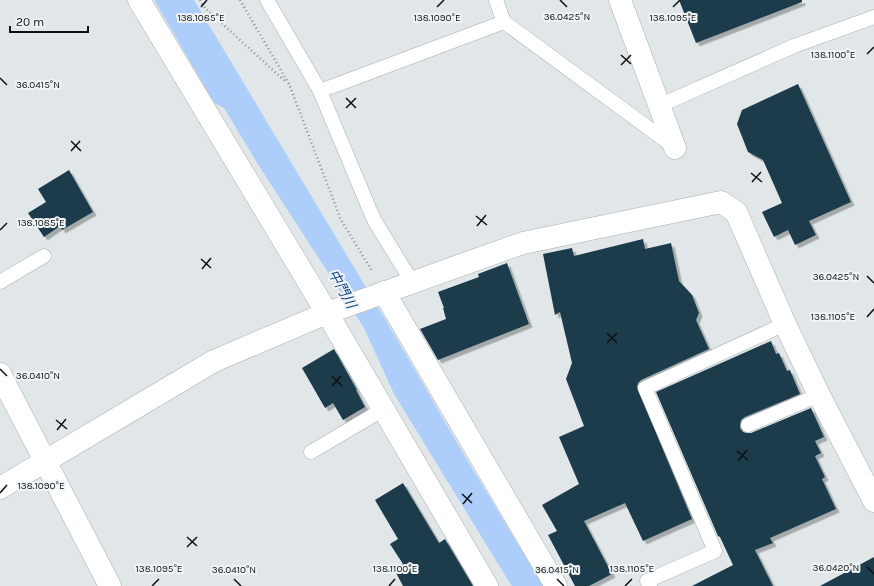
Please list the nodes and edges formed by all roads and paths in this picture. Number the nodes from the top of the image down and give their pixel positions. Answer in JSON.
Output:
{"nodes":[{"id":1,"x":139,"y":0,"type":"edge"},
{"id":2,"x":200,"y":0,"type":"edge"},
{"id":3,"x":240,"y":0,"type":"edge"},
{"id":4,"x":267,"y":0,"type":"edge"},
{"id":5,"x":496,"y":0,"type":"edge"},
{"id":6,"x":620,"y":0,"type":"edge"},
{"id":7,"x":874,"y":17,"type":"edge"},
{"id":8,"x":504,"y":22,"type":"junction"},
{"id":9,"x":289,"y":84,"type":"junction"},
{"id":10,"x":320,"y":91,"type":"junction"},
{"id":11,"x":663,"y":104,"type":"joint"},
{"id":12,"x":675,"y":148,"type":"junction"},
{"id":13,"x":44,"y":256,"type":"dead end"},
{"id":14,"x":0,"y":282,"type":"edge"},
{"id":15,"x":412,"y":282,"type":"junction"},
{"id":16,"x":384,"y":292,"type":"junction"},
{"id":17,"x":329,"y":312,"type":"junction"},
{"id":18,"x":785,"y":324,"type":"junction"},
{"id":19,"x":0,"y":374,"type":"edge"},
{"id":20,"x":819,"y":395,"type":"junction"},
{"id":21,"x":384,"y":409,"type":"junction"},
{"id":22,"x":748,"y":425,"type":"dead end"},
{"id":23,"x":311,"y":452,"type":"dead end"},
{"id":24,"x":46,"y":462,"type":"junction"},
{"id":25,"x":0,"y":488,"type":"edge"},
{"id":26,"x":874,"y":501,"type":"edge"},
{"id":27,"x":648,"y":585,"type":"edge"},
{"id":28,"x":110,"y":586,"type":"edge"},
{"id":29,"x":487,"y":586,"type":"edge"},
{"id":30,"x":556,"y":586,"type":"edge"}],
"edges":[{"from":1,"to":17,"type":"street"},
{"from":2,"to":9,"type":"path"},
{"from":3,"to":9,"type":"path"},
{"from":4,"to":10,"type":"lane"},
{"from":5,"to":8,"type":"lane"},
{"from":6,"to":12,"type":"street"},
{"from":7,"to":11,"type":"lane"},
{"from":8,"to":10,"type":"lane"},
{"from":8,"to":12,"type":"lane"},
{"from":9,"to":16,"type":"path"},
{"from":10,"to":15,"type":"lane"},
{"from":11,"to":12,"type":"street"},
{"from":13,"to":14,"type":"lane"},
{"from":15,"to":16,"type":"street"},
{"from":15,"to":18,"type":"street"},
{"from":16,"to":17,"type":"street"},
{"from":16,"to":30,"type":"street"},
{"from":17,"to":21,"type":"street"},
{"from":17,"to":24,"type":"street"},
{"from":18,"to":20,"type":"street"},
{"from":18,"to":27,"type":"lane"},
{"from":19,"to":24,"type":"street"},
{"from":20,"to":22,"type":"lane"},
{"from":20,"to":26,"type":"street"},
{"from":21,"to":23,"type":"lane"},
{"from":21,"to":29,"type":"street"},
{"from":24,"to":25,"type":"street"},
{"from":24,"to":28,"type":"street"}]}
